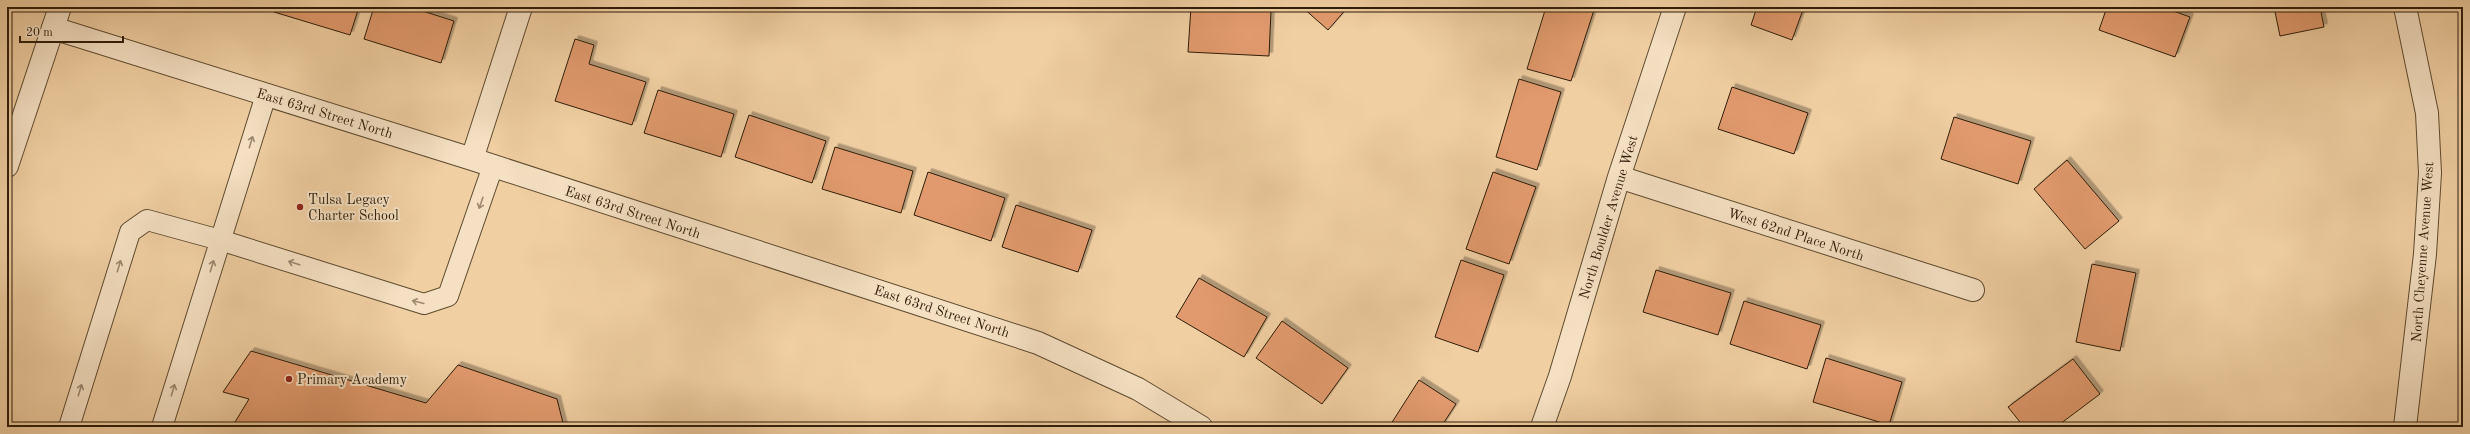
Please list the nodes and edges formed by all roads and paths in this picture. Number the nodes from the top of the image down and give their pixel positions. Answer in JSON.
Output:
{"nodes":[{"id":1,"x":60,"y":7,"type":"edge"},
{"id":2,"x":521,"y":7,"type":"edge"},
{"id":3,"x":1675,"y":7,"type":"edge"},
{"id":4,"x":2405,"y":7,"type":"edge"},
{"id":5,"x":53,"y":28,"type":"junction"},
{"id":6,"x":266,"y":95,"type":"junction"},
{"id":7,"x":472,"y":159,"type":"junction"},
{"id":8,"x":7,"y":166,"type":"edge"},
{"id":9,"x":494,"y":166,"type":"junction"},
{"id":10,"x":1619,"y":177,"type":"junction"},
{"id":11,"x":220,"y":240,"type":"junction"},
{"id":12,"x":1973,"y":290,"type":"dead end"},
{"id":13,"x":69,"y":427,"type":"edge"},
{"id":14,"x":162,"y":427,"type":"edge"},
{"id":15,"x":1201,"y":427,"type":"edge"},
{"id":16,"x":1542,"y":427,"type":"edge"},
{"id":17,"x":2405,"y":427,"type":"edge"}],
"edges":[{"from":1,"to":5,"type":"street"},
{"from":2,"to":7,"type":"street"},
{"from":3,"to":10,"type":"street","name":"North Boulder Avenue West"},
{"from":4,"to":17,"type":"street","name":"North Cheyenne Avenue West"},
{"from":5,"to":6,"type":"street","name":"East 63rd Street North"},
{"from":5,"to":8,"type":"street"},
{"from":6,"to":7,"type":"street","name":"East 63rd Street North"},
{"from":11,"to":6,"type":"lane","one_way":true},
{"from":7,"to":9,"type":"street","name":"East 63rd Street North"},
{"from":9,"to":11,"type":"lane","one_way":true},
{"from":9,"to":15,"type":"street","name":"East 63rd Street North"},
{"from":10,"to":12,"type":"street","name":"West 62nd Place North"},
{"from":10,"to":16,"type":"street","name":"North Boulder Avenue West"},
{"from":13,"to":11,"type":"lane","one_way":true},
{"from":14,"to":11,"type":"lane","one_way":true}]}
